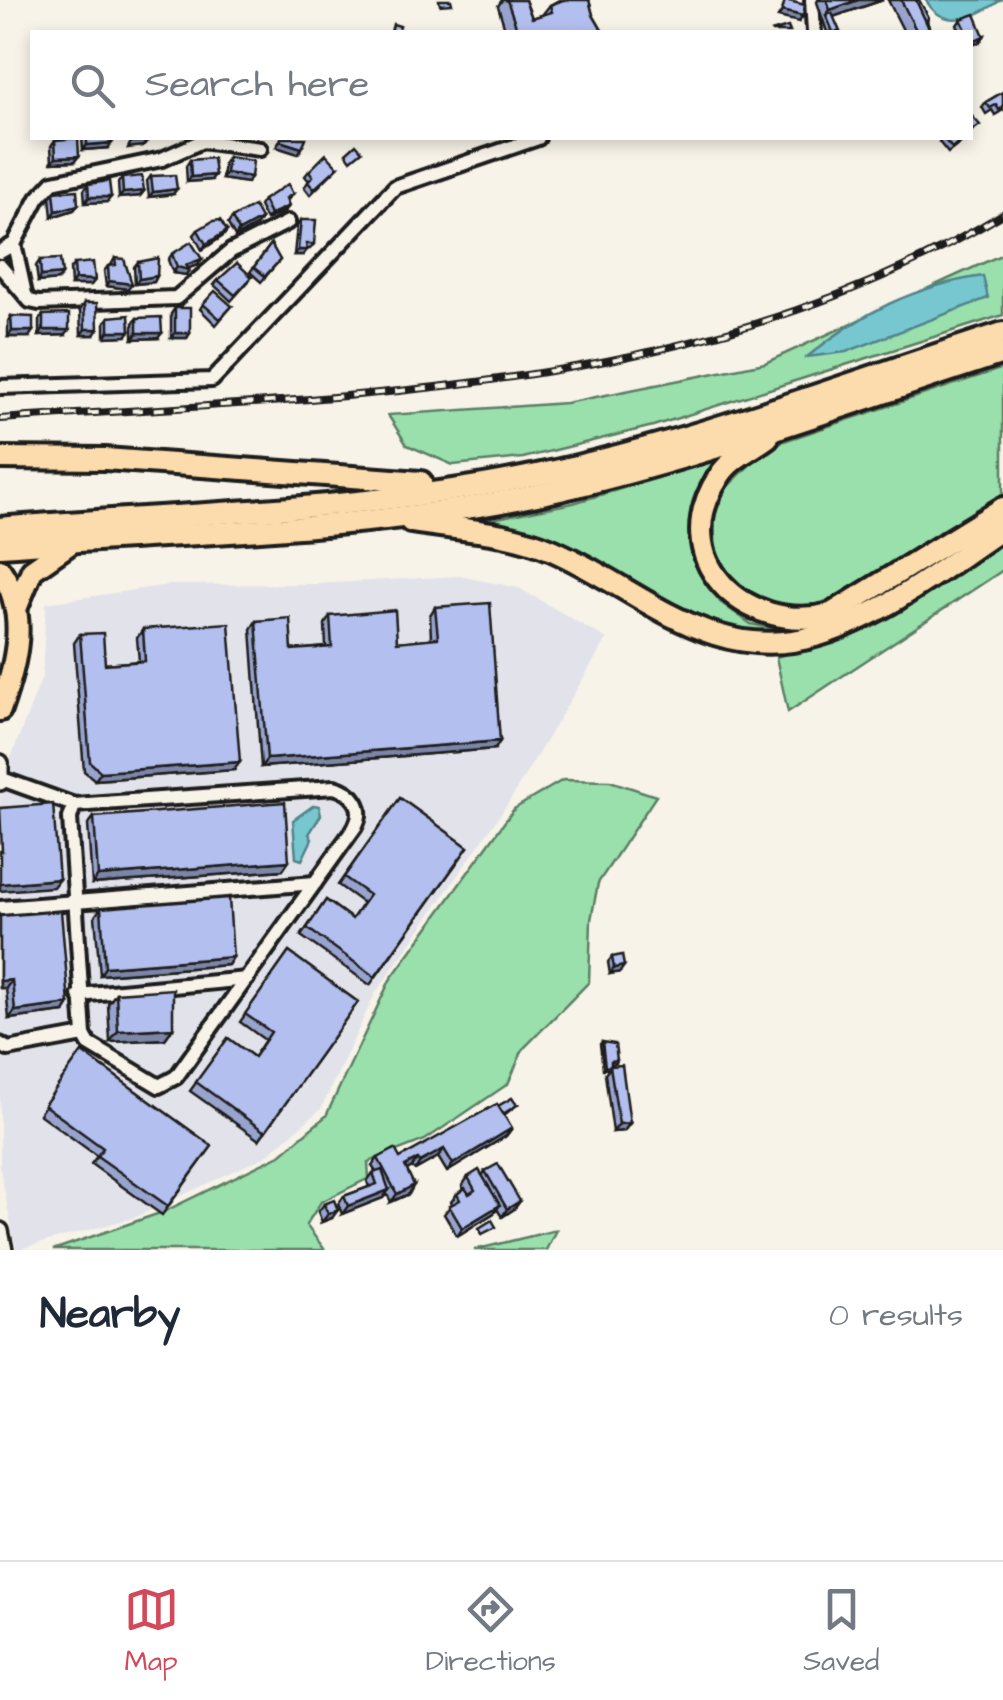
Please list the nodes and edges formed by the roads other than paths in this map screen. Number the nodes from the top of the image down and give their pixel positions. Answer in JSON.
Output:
{"nodes":[{"id":1,"x":812,"y":0,"type":"edge"},
{"id":2,"x":814,"y":30,"type":"edge"},
{"id":3,"x":532,"y":140,"type":"edge"},
{"id":4,"x":260,"y":149,"type":"dead end"},
{"id":5,"x":288,"y":222,"type":"dead end"},
{"id":6,"x":14,"y":244,"type":"junction"},
{"id":7,"x":0,"y":252,"type":"edge"},
{"id":8,"x":0,"y":266,"type":"edge"},
{"id":9,"x":25,"y":294,"type":"junction"},
{"id":10,"x":1003,"y":333,"type":"edge"},
{"id":11,"x":1003,"y":354,"type":"edge"},
{"id":12,"x":0,"y":387,"type":"edge"},
{"id":13,"x":782,"y":425,"type":"junction"},
{"id":14,"x":0,"y":458,"type":"edge"},
{"id":15,"x":467,"y":488,"type":"junction"},
{"id":16,"x":1003,"y":508,"type":"edge"},
{"id":17,"x":389,"y":518,"type":"junction"},
{"id":18,"x":0,"y":528,"type":"edge"},
{"id":19,"x":1003,"y":528,"type":"edge"},
{"id":20,"x":74,"y":541,"type":"junction"},
{"id":21,"x":0,"y":546,"type":"edge"},
{"id":22,"x":0,"y":570,"type":"edge"},
{"id":23,"x":16,"y":609,"type":"junction"},
{"id":24,"x":0,"y":710,"type":"edge"},
{"id":25,"x":0,"y":774,"type":"edge"},
{"id":26,"x":74,"y":806,"type":"junction"},
{"id":27,"x":315,"y":883,"type":"junction"},
{"id":28,"x":72,"y":902,"type":"junction"},
{"id":29,"x":0,"y":908,"type":"edge"},
{"id":30,"x":247,"y":980,"type":"junction"},
{"id":31,"x":79,"y":995,"type":"junction"},
{"id":32,"x":84,"y":1036,"type":"junction"},
{"id":33,"x":0,"y":1044,"type":"edge"},
{"id":34,"x":0,"y":1230,"type":"edge"},
{"id":35,"x":4,"y":1250,"type":"edge"}],
"edges":[{"from":1,"to":2,"type":"street"},
{"from":3,"to":12,"type":"street"},
{"from":4,"to":6,"type":"street"},
{"from":5,"to":9,"type":"street"},
{"from":6,"to":7,"type":"street"},
{"from":6,"to":9,"type":"street"},
{"from":8,"to":9,"type":"street"},
{"from":10,"to":15,"type":"highway"},
{"from":11,"to":13,"type":"highway"},
{"from":13,"to":16,"type":"highway"},
{"from":13,"to":17,"type":"highway"},
{"from":14,"to":15,"type":"highway"},
{"from":15,"to":18,"type":"highway"},
{"from":17,"to":19,"type":"highway"},
{"from":17,"to":20,"type":"highway"},
{"from":20,"to":21,"type":"highway"},
{"from":20,"to":23,"type":"highway"},
{"from":22,"to":23,"type":"highway"},
{"from":23,"to":24,"type":"highway"},
{"from":25,"to":26,"type":"street"},
{"from":26,"to":27,"type":"street"},
{"from":26,"to":28,"type":"street"},
{"from":27,"to":28,"type":"street"},
{"from":27,"to":30,"type":"street"},
{"from":28,"to":29,"type":"street"},
{"from":28,"to":31,"type":"street"},
{"from":30,"to":31,"type":"street"},
{"from":30,"to":32,"type":"street"},
{"from":31,"to":32,"type":"street"},
{"from":32,"to":33,"type":"street"},
{"from":34,"to":35,"type":"street"}]}
